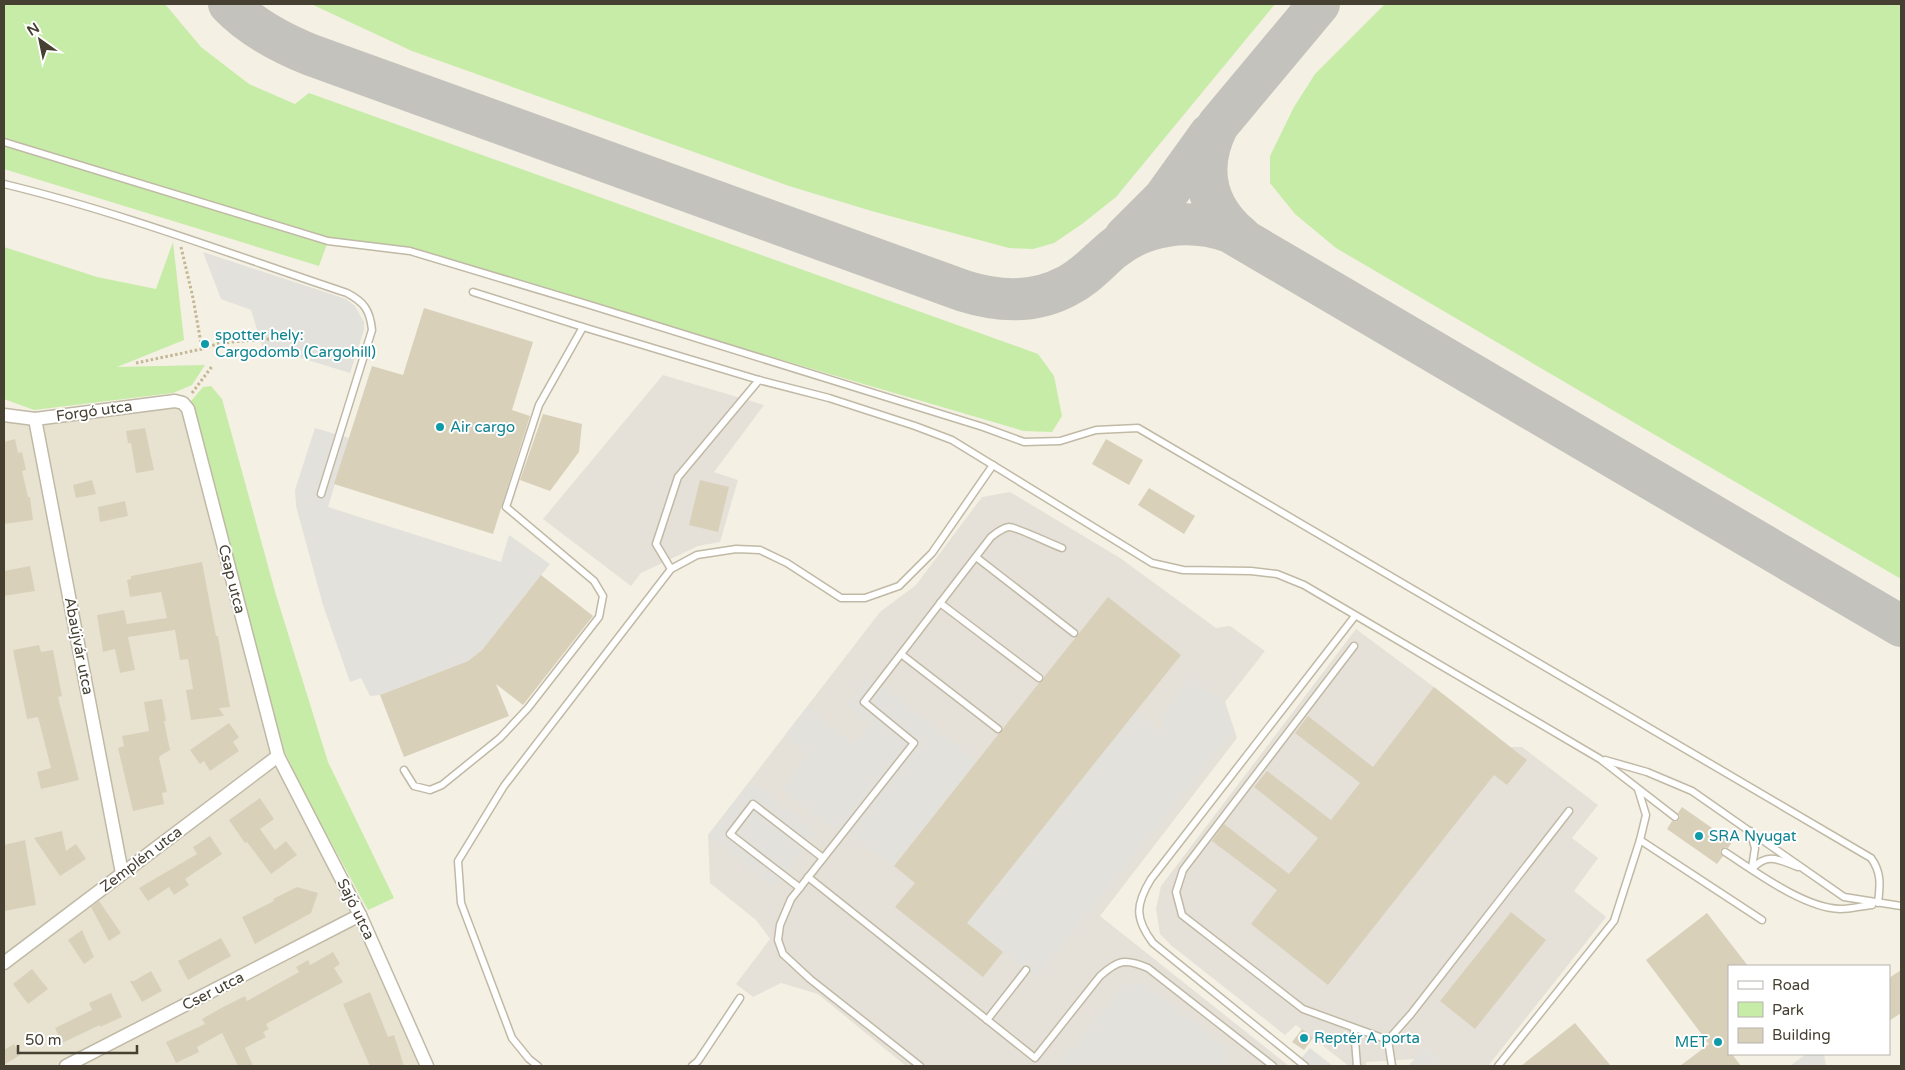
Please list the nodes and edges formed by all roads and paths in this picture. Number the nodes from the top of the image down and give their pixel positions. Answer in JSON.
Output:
{"nodes":[{"id":1,"x":4,"y":142,"type":"edge"},
{"id":2,"x":4,"y":184,"type":"edge"},
{"id":3,"x":179,"y":236,"type":"junction"},
{"id":4,"x":473,"y":292,"type":"dead end"},
{"id":5,"x":583,"y":327,"type":"junction"},
{"id":6,"x":269,"y":339,"type":"dead end"},
{"id":7,"x":202,"y":349,"type":"junction"},
{"id":8,"x":136,"y":363,"type":"dead end"},
{"id":9,"x":213,"y":365,"type":"dead end"},
{"id":10,"x":759,"y":380,"type":"junction"},
{"id":11,"x":184,"y":403,"type":"junction"},
{"id":12,"x":4,"y":416,"type":"edge"},
{"id":13,"x":36,"y":419,"type":"junction"},
{"id":14,"x":993,"y":465,"type":"junction"},
{"id":15,"x":321,"y":494,"type":"dead end"},
{"id":16,"x":1062,"y":548,"type":"dead end"},
{"id":17,"x":976,"y":557,"type":"junction"},
{"id":18,"x":671,"y":569,"type":"junction"},
{"id":19,"x":940,"y":603,"type":"junction"},
{"id":20,"x":1355,"y":616,"type":"junction"},
{"id":21,"x":1074,"y":633,"type":"dead end"},
{"id":22,"x":1354,"y":646,"type":"dead end"},
{"id":23,"x":901,"y":654,"type":"junction"},
{"id":24,"x":1039,"y":678,"type":"dead end"},
{"id":25,"x":998,"y":729,"type":"dead end"},
{"id":26,"x":278,"y":756,"type":"junction"},
{"id":27,"x":1600,"y":759,"type":"junction"},
{"id":28,"x":404,"y":770,"type":"dead end"},
{"id":29,"x":1637,"y":788,"type":"junction"},
{"id":30,"x":1569,"y":811,"type":"dead end"},
{"id":31,"x":1675,"y":817,"type":"dead end"},
{"id":32,"x":1750,"y":831,"type":"junction"},
{"id":33,"x":1640,"y":840,"type":"junction"},
{"id":34,"x":1725,"y":852,"type":"dead end"},
{"id":35,"x":823,"y":858,"type":"junction"},
{"id":36,"x":1752,"y":869,"type":"junction"},
{"id":37,"x":1806,"y":870,"type":"junction"},
{"id":38,"x":122,"y":873,"type":"junction"},
{"id":39,"x":808,"y":877,"type":"junction"},
{"id":40,"x":800,"y":888,"type":"junction"},
{"id":41,"x":1878,"y":903,"type":"junction"},
{"id":42,"x":1901,"y":906,"type":"edge"},
{"id":43,"x":360,"y":915,"type":"junction"},
{"id":44,"x":1762,"y":920,"type":"dead end"},
{"id":45,"x":4,"y":962,"type":"edge"},
{"id":46,"x":1026,"y":970,"type":"dead end"},
{"id":47,"x":740,"y":998,"type":"dead end"},
{"id":48,"x":987,"y":1020,"type":"junction"},
{"id":49,"x":1354,"y":1028,"type":"junction"},
{"id":50,"x":1388,"y":1040,"type":"junction"},
{"id":51,"x":697,"y":1064,"type":"edge"},
{"id":52,"x":1264,"y":1064,"type":"edge"},
{"id":53,"x":66,"y":1066,"type":"edge"},
{"id":54,"x":428,"y":1066,"type":"edge"},
{"id":55,"x":538,"y":1066,"type":"edge"},
{"id":56,"x":692,"y":1066,"type":"edge"},
{"id":57,"x":920,"y":1066,"type":"edge"},
{"id":58,"x":1273,"y":1066,"type":"edge"},
{"id":59,"x":1305,"y":1066,"type":"edge"},
{"id":60,"x":1357,"y":1066,"type":"edge"},
{"id":61,"x":1392,"y":1066,"type":"edge"},
{"id":62,"x":1498,"y":1066,"type":"edge"}],
"edges":[{"from":1,"to":41,"type":"lane"},
{"from":2,"to":3,"type":"lane"},
{"from":3,"to":7,"type":"path"},
{"from":3,"to":15,"type":"lane"},
{"from":4,"to":5,"type":"lane"},
{"from":5,"to":10,"type":"lane"},
{"from":5,"to":28,"type":"lane"},
{"from":6,"to":7,"type":"path"},
{"from":7,"to":8,"type":"path"},
{"from":9,"to":11,"type":"path"},
{"from":10,"to":14,"type":"lane"},
{"from":10,"to":18,"type":"lane"},
{"from":11,"to":13,"type":"street","name":"Forgó utca"},
{"from":11,"to":26,"type":"street","name":"Csap utca"},
{"from":12,"to":13,"type":"street","name":"Forgó utca"},
{"from":13,"to":38,"type":"street","name":"Abaújvár utca"},
{"from":14,"to":18,"type":"lane"},
{"from":14,"to":20,"type":"lane"},
{"from":16,"to":17,"type":"lane"},
{"from":17,"to":19,"type":"lane"},
{"from":17,"to":21,"type":"lane"},
{"from":18,"to":55,"type":"lane"},
{"from":19,"to":23,"type":"lane"},
{"from":19,"to":24,"type":"lane"},
{"from":20,"to":27,"type":"lane"},
{"from":20,"to":59,"type":"lane"},
{"from":22,"to":49,"type":"lane"},
{"from":23,"to":25,"type":"lane"},
{"from":23,"to":35,"type":"lane"},
{"from":26,"to":38,"type":"street","name":"Zemplén utca"},
{"from":26,"to":43,"type":"street","name":"Sajó utca"},
{"from":27,"to":29,"type":"lane"},
{"from":27,"to":32,"type":"lane"},
{"from":29,"to":31,"type":"lane"},
{"from":29,"to":33,"type":"lane"},
{"from":30,"to":50,"type":"lane"},
{"from":32,"to":36,"type":"lane"},
{"from":32,"to":37,"type":"lane"},
{"from":33,"to":44,"type":"lane"},
{"from":33,"to":62,"type":"lane"},
{"from":34,"to":36,"type":"lane"},
{"from":35,"to":39,"type":"lane"},
{"from":35,"to":40,"type":"lane"},
{"from":36,"to":37,"type":"lane"},
{"from":36,"to":41,"type":"lane"},
{"from":37,"to":41,"type":"lane"},
{"from":38,"to":45,"type":"street","name":"Zemplén utca"},
{"from":39,"to":40,"type":"lane"},
{"from":39,"to":48,"type":"lane"},
{"from":40,"to":57,"type":"lane"},
{"from":41,"to":42,"type":"lane"},
{"from":43,"to":53,"type":"street","name":"Cser utca"},
{"from":43,"to":54,"type":"street","name":"Sajó utca"},
{"from":46,"to":48,"type":"lane"},
{"from":47,"to":51,"type":"lane"},
{"from":48,"to":52,"type":"lane"},
{"from":49,"to":50,"type":"lane"},
{"from":49,"to":60,"type":"lane"},
{"from":50,"to":61,"type":"lane"},
{"from":51,"to":56,"type":"lane"},
{"from":52,"to":58,"type":"lane"}]}
